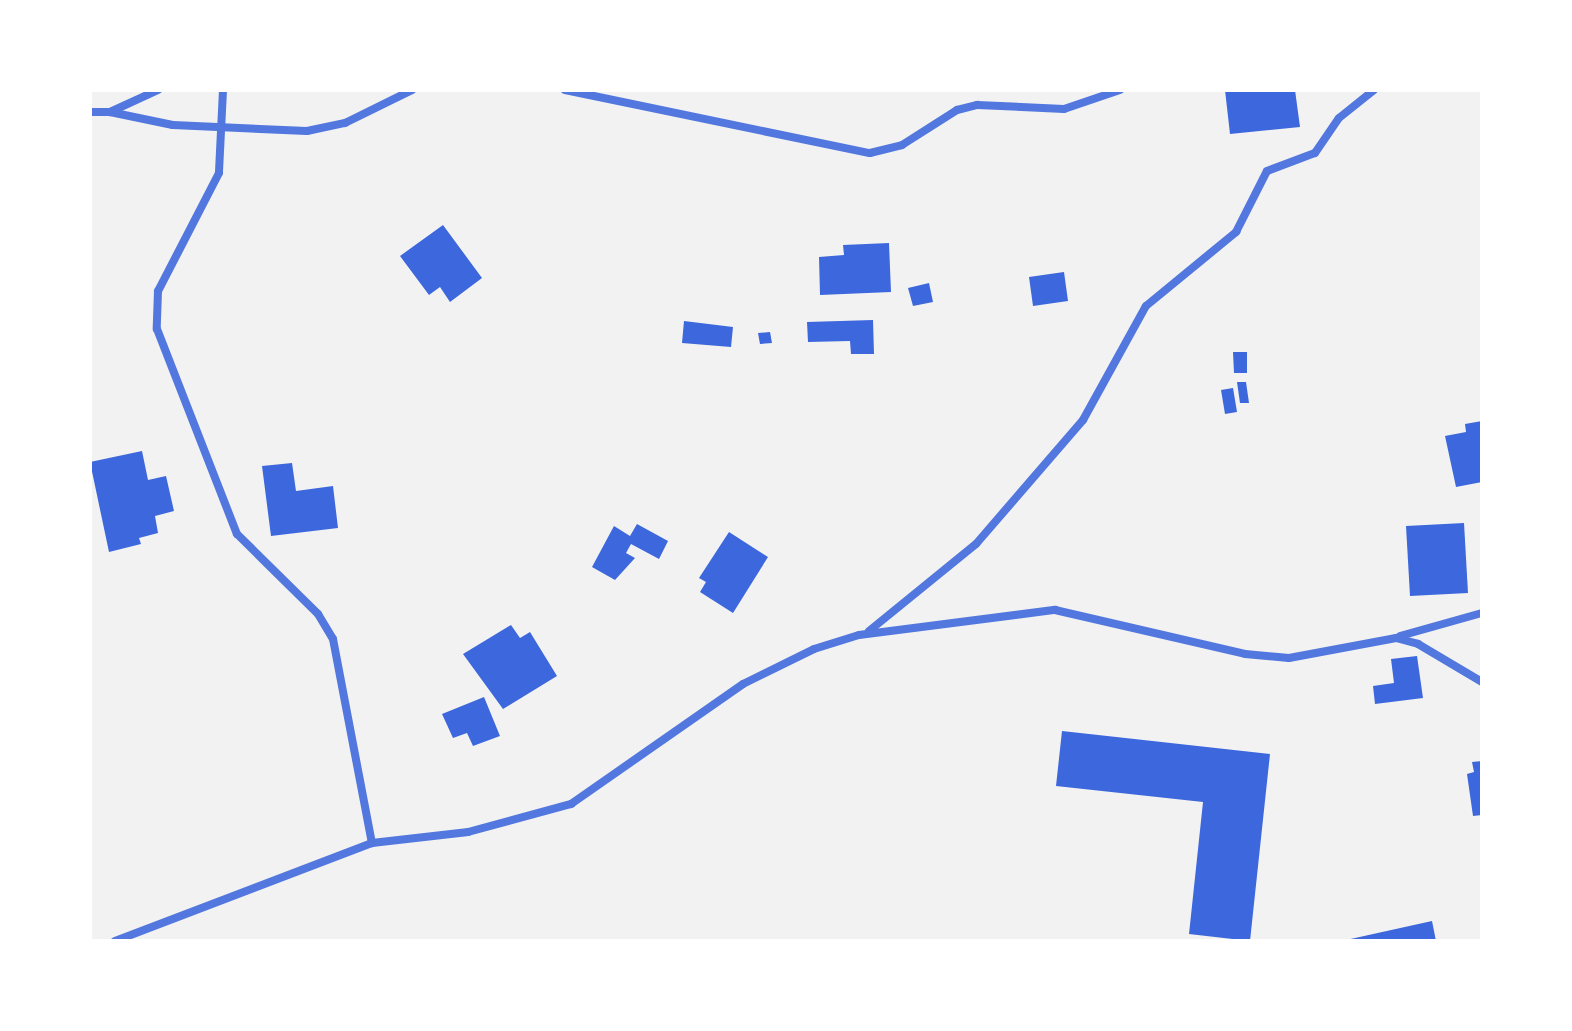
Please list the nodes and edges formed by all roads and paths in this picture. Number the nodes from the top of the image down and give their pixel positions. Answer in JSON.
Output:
{"nodes":[{"id":1,"x":158,"y":90,"type":"edge"},
{"id":2,"x":223,"y":90,"type":"edge"},
{"id":3,"x":412,"y":90,"type":"edge"},
{"id":4,"x":565,"y":90,"type":"edge"},
{"id":5,"x":1120,"y":90,"type":"edge"},
{"id":6,"x":1374,"y":90,"type":"edge"},
{"id":7,"x":90,"y":112,"type":"edge"},
{"id":8,"x":110,"y":112,"type":"junction"},
{"id":9,"x":222,"y":130,"type":"junction"},
{"id":10,"x":1482,"y":613,"type":"edge"},
{"id":11,"x":867,"y":633,"type":"junction"},
{"id":12,"x":1396,"y":638,"type":"junction"},
{"id":13,"x":1482,"y":682,"type":"edge"},
{"id":14,"x":372,"y":843,"type":"junction"},
{"id":15,"x":137,"y":938,"type":"edge"},
{"id":16,"x":115,"y":941,"type":"edge"}],
"edges":[{"from":1,"to":8,"type":"street"},
{"from":2,"to":9,"type":"street"},
{"from":3,"to":9,"type":"street"},
{"from":4,"to":5,"type":"street"},
{"from":6,"to":11,"type":"street"},
{"from":7,"to":8,"type":"street"},
{"from":8,"to":9,"type":"street"},
{"from":9,"to":14,"type":"street"},
{"from":10,"to":12,"type":"street"},
{"from":11,"to":12,"type":"street"},
{"from":11,"to":14,"type":"street"},
{"from":12,"to":13,"type":"street"},
{"from":14,"to":15,"type":"street"},
{"from":15,"to":16,"type":"street"}]}
